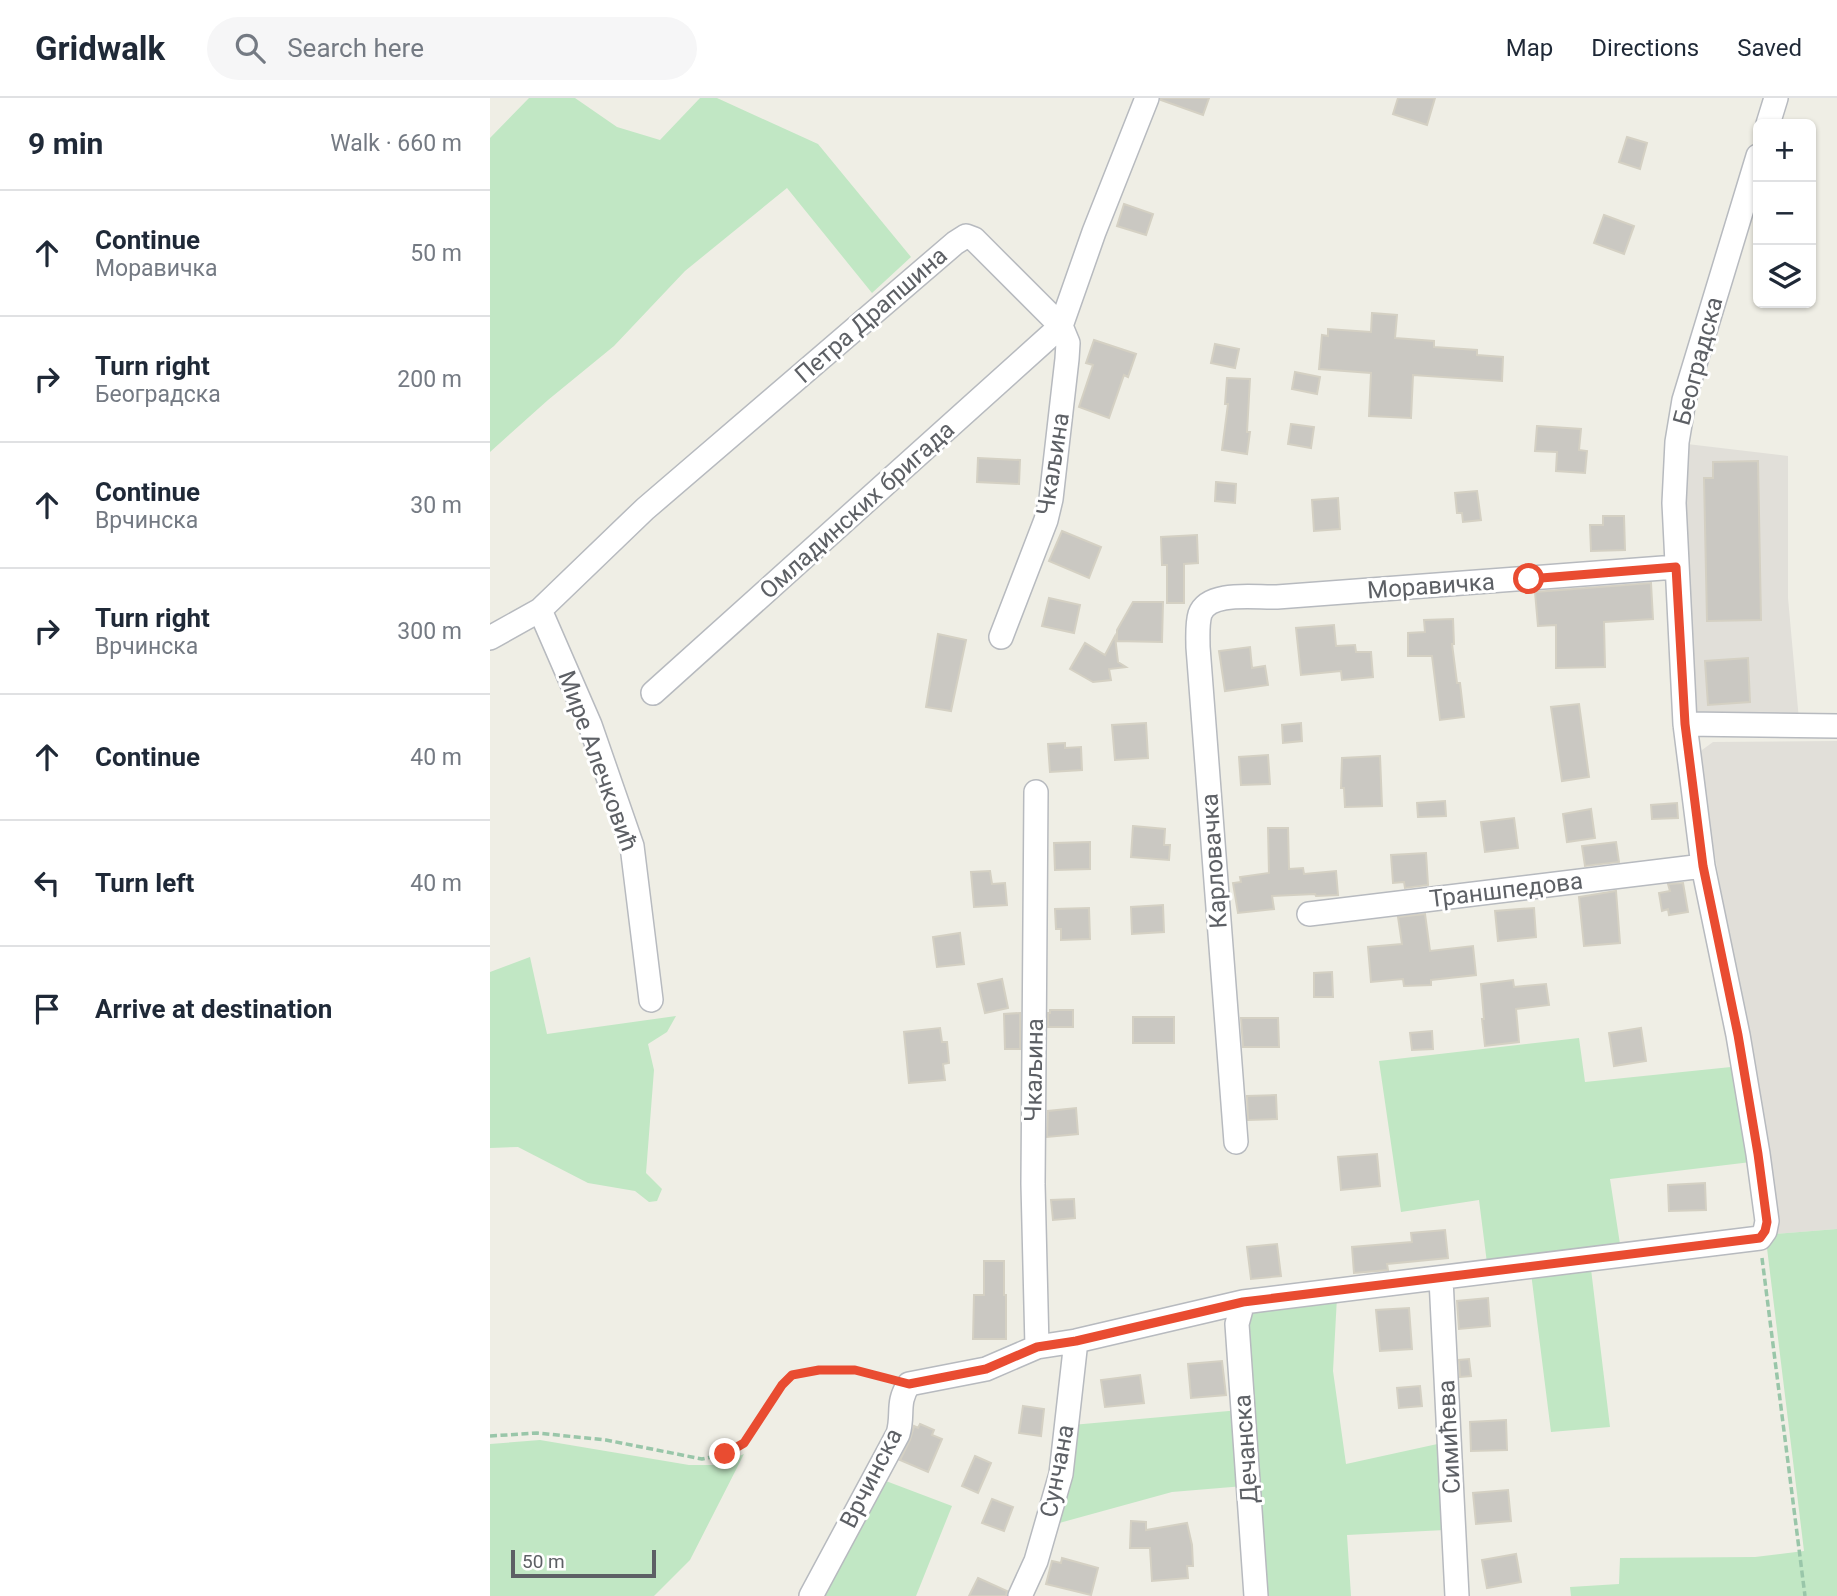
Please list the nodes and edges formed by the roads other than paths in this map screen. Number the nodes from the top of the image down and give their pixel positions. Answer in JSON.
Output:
{"nodes":[{"id":1,"x":1147,"y":98,"type":"edge"},
{"id":2,"x":1776,"y":98,"type":"edge"},
{"id":3,"x":1770,"y":119,"type":"edge"},
{"id":4,"x":1753,"y":172,"type":"edge"},
{"id":5,"x":1061,"y":327,"type":"junction"},
{"id":6,"x":1676,"y":567,"type":"junction"},
{"id":7,"x":1228,"y":598,"type":"joint"},
{"id":8,"x":540,"y":610,"type":"junction"},
{"id":9,"x":1001,"y":637,"type":"dead end"},
{"id":10,"x":490,"y":638,"type":"edge"},
{"id":11,"x":653,"y":693,"type":"dead end"},
{"id":12,"x":1685,"y":724,"type":"junction"},
{"id":13,"x":1837,"y":726,"type":"edge"},
{"id":14,"x":1036,"y":792,"type":"dead end"},
{"id":15,"x":1703,"y":866,"type":"junction"},
{"id":16,"x":1309,"y":914,"type":"dead end"},
{"id":17,"x":651,"y":1000,"type":"dead end"},
{"id":18,"x":1236,"y":1142,"type":"dead end"},
{"id":19,"x":1441,"y":1279,"type":"junction"},
{"id":20,"x":1243,"y":1302,"type":"junction"},
{"id":21,"x":1076,"y":1341,"type":"junction"},
{"id":22,"x":1037,"y":1347,"type":"junction"},
{"id":23,"x":811,"y":1596,"type":"edge"},
{"id":24,"x":1020,"y":1596,"type":"edge"},
{"id":25,"x":1256,"y":1596,"type":"edge"},
{"id":26,"x":1457,"y":1596,"type":"edge"}],
"edges":[{"from":1,"to":5,"type":"street"},
{"from":2,"to":3,"type":"street"},
{"from":4,"to":6,"type":"street","name":"Београдска"},
{"from":5,"to":8,"type":"street","name":"Петра Драпшина"},
{"from":5,"to":9,"type":"street","name":"Чкаљина"},
{"from":5,"to":11,"type":"street","name":"Омладинских бригада"},
{"from":6,"to":7,"type":"street","name":"Моравичка"},
{"from":6,"to":12,"type":"street","name":"Београдска"},
{"from":7,"to":18,"type":"street","name":"Карловачка"},
{"from":8,"to":10,"type":"street","name":"Петра Драпшина"},
{"from":8,"to":17,"type":"street","name":"Мире Алечковић"},
{"from":12,"to":13,"type":"street"},
{"from":12,"to":15,"type":"street","name":"Београдска"},
{"from":14,"to":22,"type":"street","name":"Чкаљина"},
{"from":15,"to":16,"type":"street","name":"Траншпедова"},
{"from":15,"to":19,"type":"street","name":"Београдска"},
{"from":19,"to":20,"type":"street"},
{"from":19,"to":26,"type":"street","name":"Симићева"},
{"from":20,"to":21,"type":"street"},
{"from":20,"to":25,"type":"street","name":"Дечанска"},
{"from":21,"to":22,"type":"street"},
{"from":21,"to":24,"type":"street","name":"Сунчана"},
{"from":22,"to":23,"type":"street","name":"Врчинска"}]}
